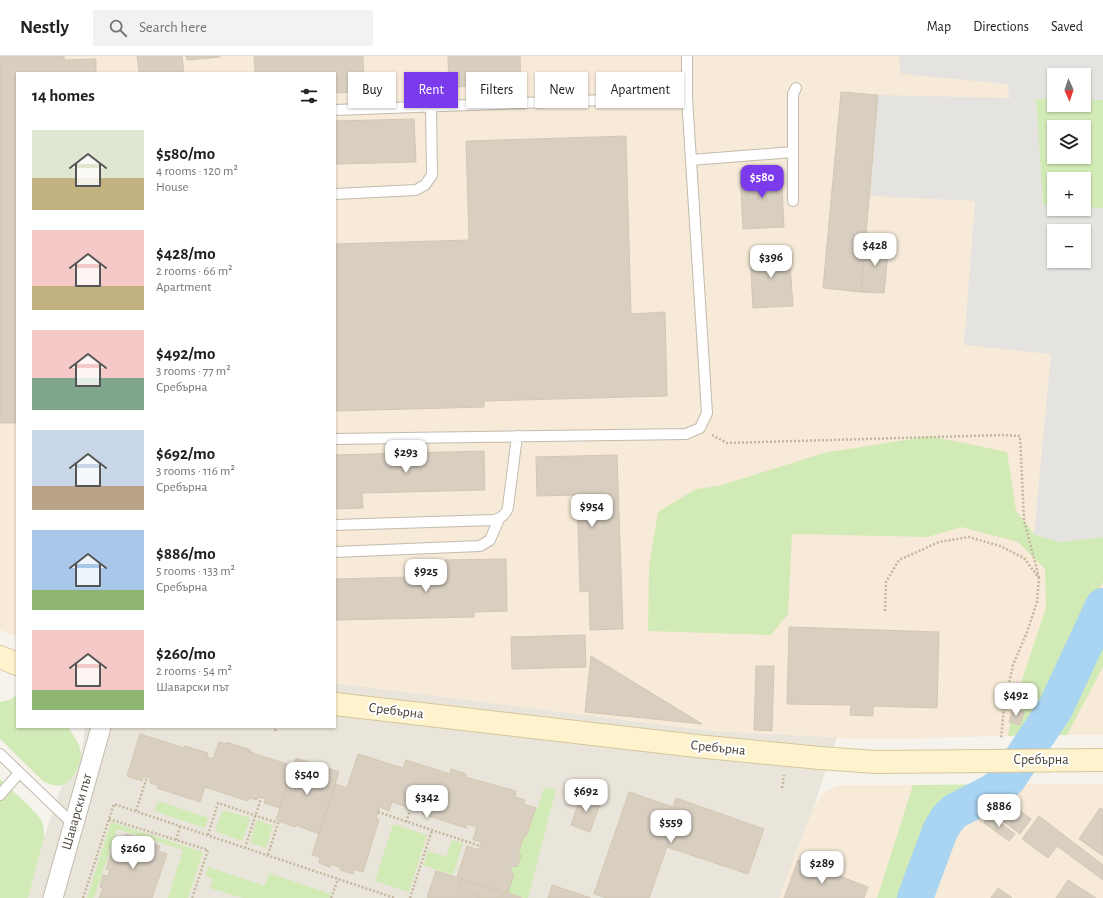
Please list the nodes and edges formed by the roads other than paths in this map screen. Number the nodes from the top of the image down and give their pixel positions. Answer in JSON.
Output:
{"nodes":[{"id":1,"x":687,"y":56,"type":"edge"},
{"id":2,"x":796,"y":88,"type":"dead end"},
{"id":3,"x":687,"y":97,"type":"junction"},
{"id":4,"x":458,"y":105,"type":"edge"},
{"id":5,"x":404,"y":107,"type":"edge"},
{"id":6,"x":431,"y":108,"type":"edge"},
{"id":7,"x":336,"y":110,"type":"edge"},
{"id":8,"x":793,"y":152,"type":"junction"},
{"id":9,"x":691,"y":160,"type":"junction"},
{"id":10,"x":336,"y":194,"type":"edge"},
{"id":11,"x":793,"y":201,"type":"dead end"},
{"id":12,"x":517,"y":436,"type":"junction"},
{"id":13,"x":336,"y":439,"type":"edge"},
{"id":14,"x":499,"y":519,"type":"junction"},
{"id":15,"x":336,"y":525,"type":"edge"},
{"id":16,"x":336,"y":552,"type":"edge"},
{"id":17,"x":0,"y":657,"type":"edge"},
{"id":18,"x":16,"y":664,"type":"edge"},
{"id":19,"x":336,"y":704,"type":"edge"},
{"id":20,"x":101,"y":728,"type":"edge"},
{"id":21,"x":0,"y":754,"type":"edge"},
{"id":22,"x":1103,"y":760,"type":"edge"},
{"id":23,"x":19,"y":773,"type":"junction"},
{"id":24,"x":0,"y":795,"type":"edge"},
{"id":25,"x":74,"y":825,"type":"junction"},
{"id":26,"x":54,"y":898,"type":"edge"}],
"edges":[{"from":1,"to":3,"type":"lane"},
{"from":2,"to":8,"type":"lane"},
{"from":3,"to":4,"type":"lane"},
{"from":3,"to":9,"type":"lane"},
{"from":5,"to":7,"type":"lane"},
{"from":6,"to":10,"type":"lane"},
{"from":8,"to":9,"type":"lane"},
{"from":8,"to":11,"type":"lane"},
{"from":9,"to":12,"type":"lane"},
{"from":12,"to":13,"type":"lane"},
{"from":12,"to":14,"type":"lane"},
{"from":14,"to":15,"type":"lane"},
{"from":14,"to":16,"type":"lane"},
{"from":17,"to":18,"type":"street"},
{"from":19,"to":22,"type":"street","name":"Сребърна"},
{"from":20,"to":25,"type":"street","name":"Шаварски път"},
{"from":21,"to":23,"type":"lane"},
{"from":23,"to":24,"type":"lane"},
{"from":23,"to":25,"type":"lane"},
{"from":25,"to":26,"type":"street","name":"Шаварски път"}]}
